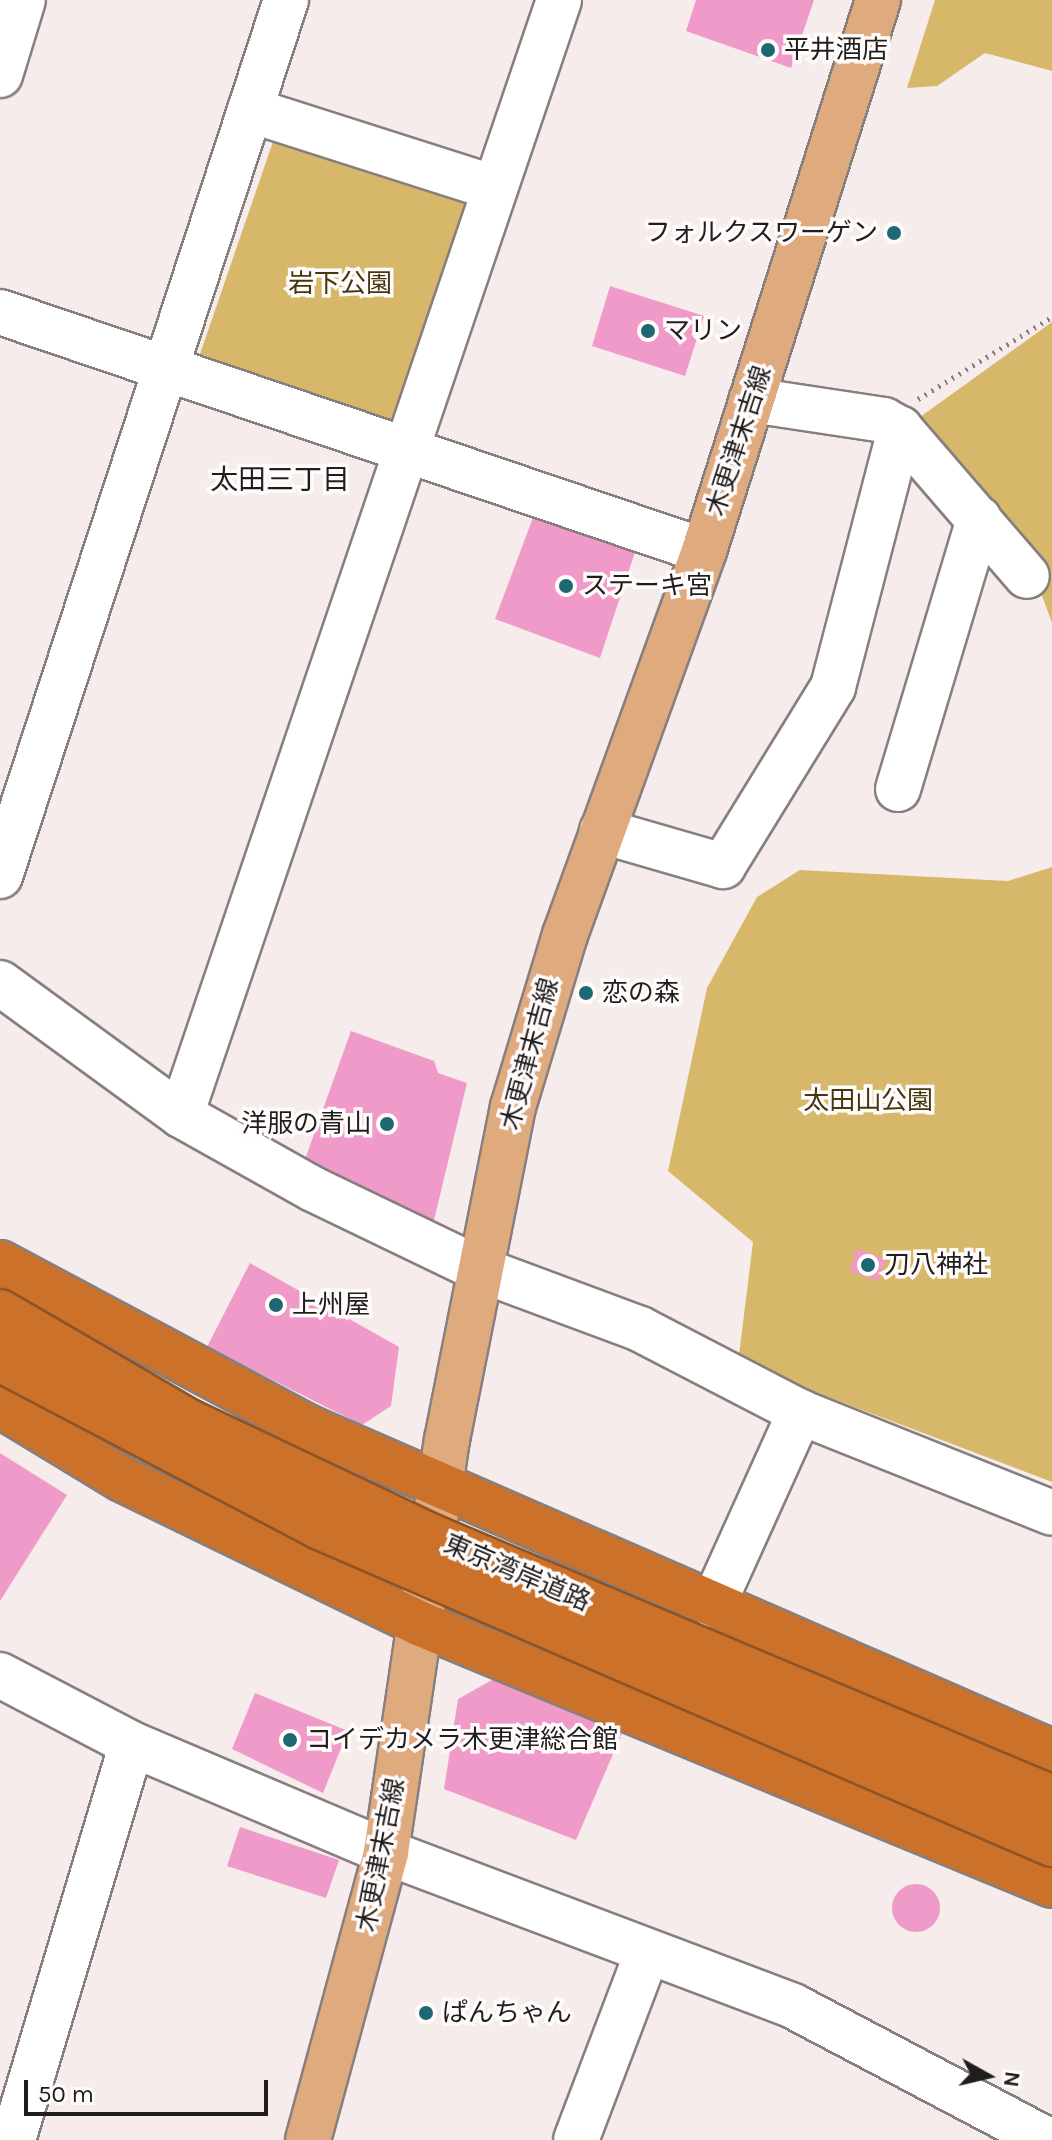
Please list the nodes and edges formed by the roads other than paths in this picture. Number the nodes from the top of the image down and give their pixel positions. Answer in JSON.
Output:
{"nodes":[{"id":1,"x":23,"y":0,"type":"edge"},
{"id":2,"x":286,"y":0,"type":"edge"},
{"id":3,"x":559,"y":0,"type":"edge"},
{"id":4,"x":878,"y":0,"type":"edge"},
{"id":5,"x":0,"y":75,"type":"edge"},
{"id":6,"x":250,"y":110,"type":"junction"},
{"id":7,"x":495,"y":188,"type":"junction"},
{"id":8,"x":0,"y":312,"type":"edge"},
{"id":9,"x":166,"y":367,"type":"junction"},
{"id":10,"x":752,"y":400,"type":"junction"},
{"id":11,"x":892,"y":424,"type":"junction"},
{"id":12,"x":407,"y":447,"type":"junction"},
{"id":13,"x":979,"y":519,"type":"junction"},
{"id":14,"x":704,"y":551,"type":"junction"},
{"id":15,"x":1027,"y":576,"type":"dead end"},
{"id":16,"x":898,"y":789,"type":"dead end"},
{"id":17,"x":602,"y":831,"type":"junction"},
{"id":18,"x":0,"y":876,"type":"edge"},
{"id":19,"x":0,"y":983,"type":"edge"},
{"id":20,"x":181,"y":1115,"type":"junction"},
{"id":21,"x":0,"y":1263,"type":"edge"},
{"id":22,"x":479,"y":1269,"type":"junction"},
{"id":23,"x":0,"y":1312,"type":"edge"},
{"id":24,"x":0,"y":1359,"type":"edge"},
{"id":25,"x":0,"y":1405,"type":"edge"},
{"id":26,"x":800,"y":1412,"type":"junction"},
{"id":27,"x":441,"y":1489,"type":"junction"},
{"id":28,"x":1052,"y":1513,"type":"edge"},
{"id":29,"x":713,"y":1605,"type":"junction"},
{"id":30,"x":421,"y":1624,"type":"junction"},
{"id":31,"x":0,"y":1675,"type":"edge"},
{"id":32,"x":132,"y":1744,"type":"junction"},
{"id":33,"x":1052,"y":1752,"type":"edge"},
{"id":34,"x":1052,"y":1798,"type":"edge"},
{"id":35,"x":1052,"y":1844,"type":"edge"},
{"id":36,"x":386,"y":1852,"type":"junction"},
{"id":37,"x":1052,"y":1885,"type":"edge"},
{"id":38,"x":647,"y":1953,"type":"junction"},
{"id":39,"x":986,"y":2128,"type":"edge"},
{"id":40,"x":13,"y":2140,"type":"edge"},
{"id":41,"x":308,"y":2140,"type":"edge"},
{"id":42,"x":576,"y":2140,"type":"edge"},
{"id":43,"x":1047,"y":2140,"type":"edge"}],
"edges":[{"from":1,"to":5,"type":"street"},
{"from":2,"to":6,"type":"street"},
{"from":3,"to":7,"type":"street"},
{"from":4,"to":10,"type":"main road","name":"木更津末吉線"},
{"from":6,"to":7,"type":"street"},
{"from":6,"to":9,"type":"street"},
{"from":7,"to":12,"type":"street"},
{"from":8,"to":9,"type":"street"},
{"from":9,"to":12,"type":"street"},
{"from":9,"to":18,"type":"street"},
{"from":10,"to":11,"type":"street"},
{"from":10,"to":14,"type":"main road","name":"木更津末吉線"},
{"from":11,"to":13,"type":"street"},
{"from":11,"to":17,"type":"street"},
{"from":12,"to":14,"type":"street"},
{"from":12,"to":20,"type":"street"},
{"from":13,"to":15,"type":"street"},
{"from":13,"to":16,"type":"street"},
{"from":14,"to":17,"type":"main road","name":"木更津末吉線"},
{"from":17,"to":22,"type":"main road","name":"木更津末吉線"},
{"from":19,"to":20,"type":"street"},
{"from":20,"to":22,"type":"street"},
{"from":21,"to":27,"type":"highway"},
{"from":22,"to":26,"type":"street"},
{"from":22,"to":27,"type":"main road","name":"木更津末吉線"},
{"from":23,"to":34,"type":"highway","name":"東京湾岸道路","bridge":true},
{"from":24,"to":35,"type":"highway","name":"東京湾岸道路","bridge":true},
{"from":25,"to":30,"type":"highway"},
{"from":26,"to":28,"type":"street"},
{"from":26,"to":29,"type":"street"},
{"from":27,"to":29,"type":"highway"},
{"from":27,"to":30,"type":"main road","name":"木更津末吉線"},
{"from":29,"to":33,"type":"highway"},
{"from":30,"to":36,"type":"main road","name":"木更津末吉線"},
{"from":30,"to":37,"type":"highway"},
{"from":31,"to":32,"type":"street"},
{"from":32,"to":36,"type":"street"},
{"from":32,"to":40,"type":"street"},
{"from":36,"to":38,"type":"street"},
{"from":36,"to":41,"type":"main road","name":"木更津末吉線"},
{"from":38,"to":39,"type":"street"},
{"from":38,"to":42,"type":"street"},
{"from":39,"to":43,"type":"street"}]}
